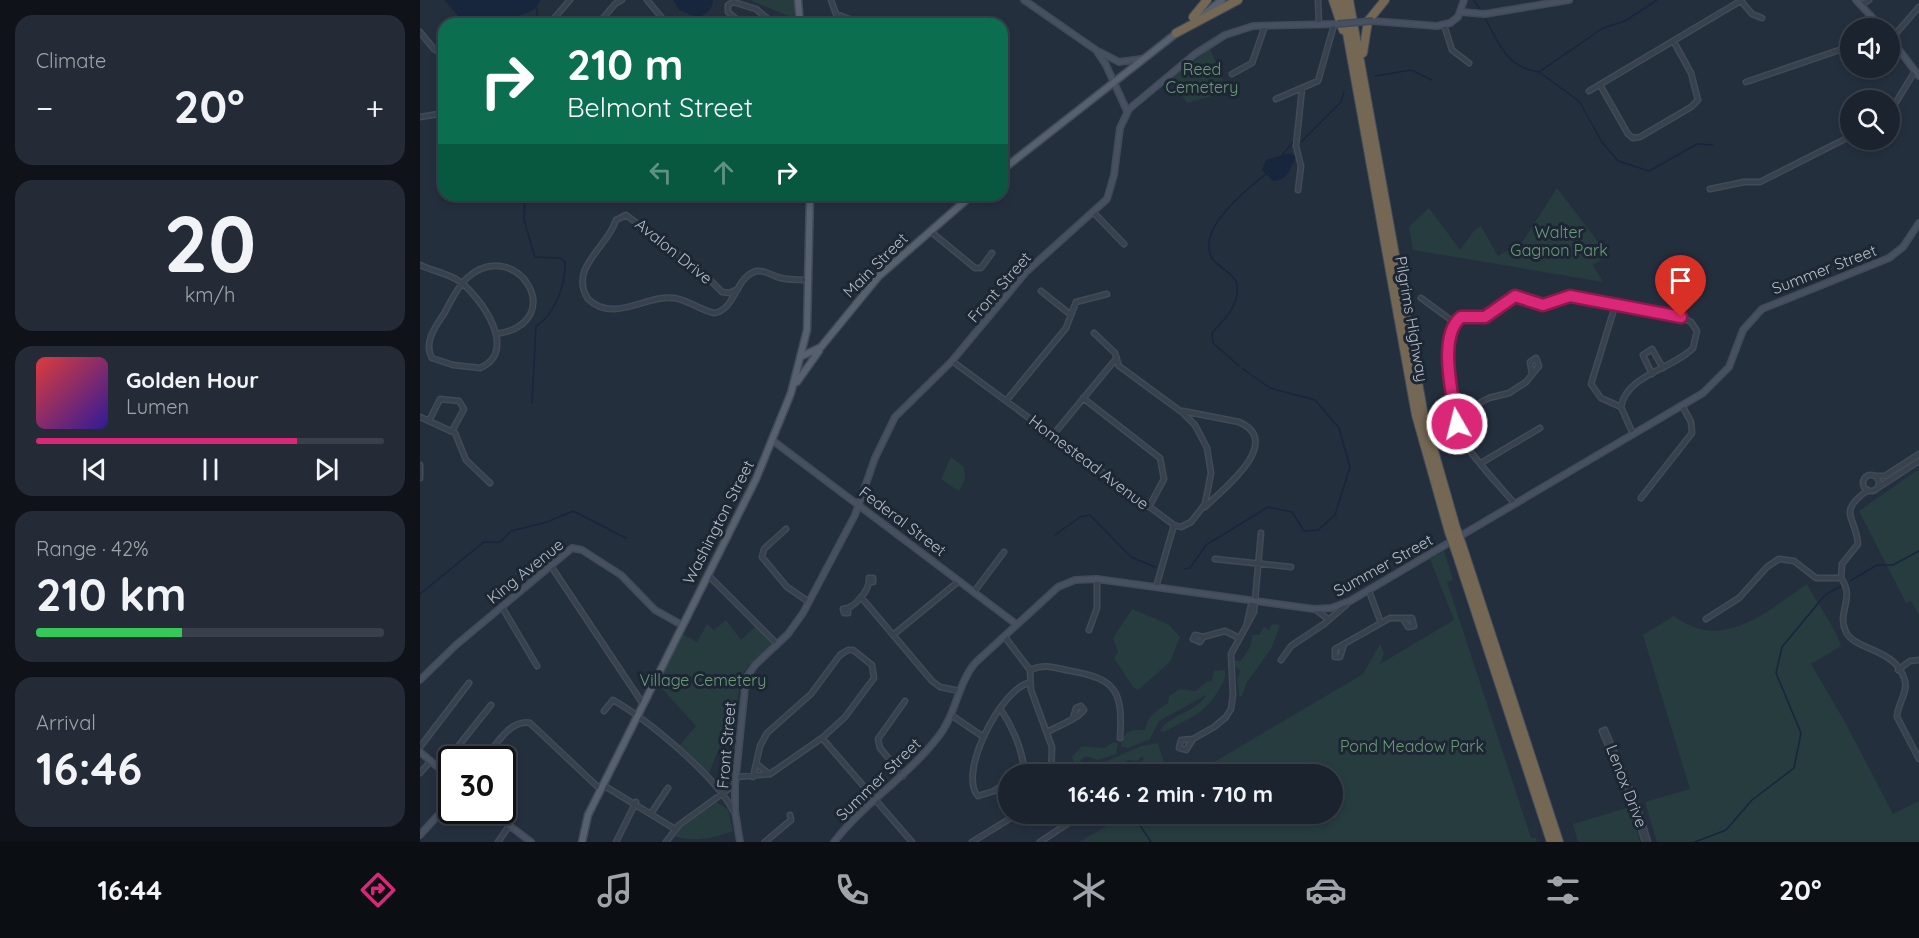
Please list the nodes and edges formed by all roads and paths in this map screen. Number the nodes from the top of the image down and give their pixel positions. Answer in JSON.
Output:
{"nodes":[{"id":1,"x":570,"y":0,"type":"edge"},
{"id":2,"x":622,"y":0,"type":"edge"},
{"id":3,"x":646,"y":0,"type":"edge"},
{"id":4,"x":798,"y":0,"type":"edge"},
{"id":5,"x":831,"y":0,"type":"edge"},
{"id":6,"x":1024,"y":0,"type":"edge"},
{"id":7,"x":1207,"y":0,"type":"edge"},
{"id":8,"x":1212,"y":0,"type":"edge"},
{"id":9,"x":1222,"y":0,"type":"edge"},
{"id":10,"x":1239,"y":0,"type":"edge"},
{"id":11,"x":1318,"y":0,"type":"edge"},
{"id":12,"x":1333,"y":0,"type":"edge"},
{"id":13,"x":1341,"y":0,"type":"edge"},
{"id":14,"x":1349,"y":0,"type":"edge"},
{"id":15,"x":1385,"y":0,"type":"edge"},
{"id":16,"x":1464,"y":0,"type":"edge"},
{"id":17,"x":1569,"y":0,"type":"edge"},
{"id":18,"x":1741,"y":0,"type":"edge"},
{"id":19,"x":1856,"y":0,"type":"edge"},
{"id":20,"x":1869,"y":0,"type":"edge"},
{"id":21,"x":1861,"y":5,"type":"junction"},
{"id":22,"x":1919,"y":7,"type":"edge"},
{"id":23,"x":1461,"y":12,"type":"junction"},
{"id":24,"x":604,"y":17,"type":"edge"},
{"id":25,"x":1193,"y":17,"type":"junction"},
{"id":26,"x":554,"y":18,"type":"edge"},
{"id":27,"x":662,"y":18,"type":"edge"},
{"id":28,"x":735,"y":18,"type":"edge"},
{"id":29,"x":767,"y":18,"type":"edge"},
{"id":30,"x":800,"y":18,"type":"edge"},
{"id":31,"x":847,"y":18,"type":"edge"},
{"id":32,"x":1762,"y":18,"type":"dead end"},
{"id":33,"x":1872,"y":18,"type":"edge"},
{"id":34,"x":1319,"y":25,"type":"junction"},
{"id":35,"x":1336,"y":25,"type":"junction"},
{"id":36,"x":1444,"y":25,"type":"junction"},
{"id":37,"x":1265,"y":26,"type":"junction"},
{"id":38,"x":1900,"y":28,"type":"edge"},
{"id":39,"x":420,"y":32,"type":"edge"},
{"id":40,"x":1176,"y":33,"type":"junction"},
{"id":41,"x":1674,"y":42,"type":"junction"},
{"id":42,"x":1096,"y":50,"type":"junction"},
{"id":43,"x":1840,"y":50,"type":"edge"},
{"id":44,"x":438,"y":52,"type":"edge"},
{"id":45,"x":1900,"y":52,"type":"edge"},
{"id":46,"x":1143,"y":58,"type":"junction"},
{"id":47,"x":1469,"y":63,"type":"dead end"},
{"id":48,"x":1917,"y":73,"type":"edge"},
{"id":49,"x":1232,"y":74,"type":"dead end"},
{"id":50,"x":1113,"y":82,"type":"junction"},
{"id":51,"x":1746,"y":82,"type":"dead end"},
{"id":52,"x":1600,"y":85,"type":"junction"},
{"id":53,"x":1302,"y":89,"type":"junction"},
{"id":54,"x":1589,"y":91,"type":"dead end"},
{"id":55,"x":1363,"y":94,"type":"junction"},
{"id":56,"x":1900,"y":98,"type":"edge"},
{"id":57,"x":1276,"y":99,"type":"dead end"},
{"id":58,"x":1127,"y":111,"type":"junction"},
{"id":59,"x":438,"y":114,"type":"edge"},
{"id":60,"x":420,"y":117,"type":"edge"},
{"id":61,"x":1840,"y":142,"type":"edge"},
{"id":62,"x":1008,"y":165,"type":"edge"},
{"id":63,"x":1710,"y":189,"type":"dead end"},
{"id":64,"x":1298,"y":190,"type":"dead end"},
{"id":65,"x":810,"y":201,"type":"edge"},
{"id":66,"x":965,"y":201,"type":"edge"},
{"id":67,"x":1094,"y":213,"type":"junction"},
{"id":68,"x":1919,"y":223,"type":"edge"},
{"id":69,"x":930,"y":231,"type":"junction"},
{"id":70,"x":1124,"y":244,"type":"dead end"},
{"id":71,"x":992,"y":253,"type":"dead end"},
{"id":72,"x":420,"y":265,"type":"edge"},
{"id":73,"x":809,"y":280,"type":"junction"},
{"id":74,"x":462,"y":283,"type":"junction"},
{"id":75,"x":738,"y":289,"type":"junction"},
{"id":76,"x":1041,"y":291,"type":"dead end"},
{"id":77,"x":1107,"y":294,"type":"dead end"},
{"id":78,"x":1421,"y":298,"type":"dead end"},
{"id":79,"x":1615,"y":306,"type":"junction"},
{"id":80,"x":1071,"y":315,"type":"junction"},
{"id":81,"x":1455,"y":323,"type":"junction"},
{"id":82,"x":1094,"y":333,"type":"dead end"},
{"id":83,"x":496,"y":334,"type":"junction"},
{"id":84,"x":821,"y":347,"type":"junction"},
{"id":85,"x":815,"y":356,"type":"junction"},
{"id":86,"x":802,"y":358,"type":"junction"},
{"id":87,"x":1116,"y":360,"type":"junction"},
{"id":88,"x":952,"y":361,"type":"junction"},
{"id":89,"x":1663,"y":368,"type":"junction"},
{"id":90,"x":1532,"y":374,"type":"dead end"},
{"id":91,"x":1652,"y":374,"type":"junction"},
{"id":92,"x":791,"y":393,"type":"junction"},
{"id":93,"x":1083,"y":398,"type":"junction"},
{"id":94,"x":1006,"y":400,"type":"junction"},
{"id":95,"x":1682,"y":405,"type":"junction"},
{"id":96,"x":1621,"y":407,"type":"junction"},
{"id":97,"x":1181,"y":410,"type":"junction"},
{"id":98,"x":1202,"y":415,"type":"junction"},
{"id":99,"x":1456,"y":416,"type":"junction"},
{"id":100,"x":420,"y":417,"type":"edge"},
{"id":101,"x":429,"y":421,"type":"junction"},
{"id":102,"x":1195,"y":425,"type":"junction"},
{"id":103,"x":1540,"y":428,"type":"dead end"},
{"id":104,"x":452,"y":431,"type":"junction"},
{"id":105,"x":1052,"y":435,"type":"junction"},
{"id":106,"x":1633,"y":435,"type":"junction"},
{"id":107,"x":772,"y":440,"type":"junction"},
{"id":108,"x":1919,"y":454,"type":"edge"},
{"id":109,"x":1919,"y":461,"type":"edge"},
{"id":110,"x":1481,"y":463,"type":"junction"},
{"id":111,"x":420,"y":465,"type":"edge"},
{"id":112,"x":1875,"y":476,"type":"junction"},
{"id":113,"x":420,"y":478,"type":"edge"},
{"id":114,"x":490,"y":483,"type":"dead end"},
{"id":115,"x":1210,"y":483,"type":"junction"},
{"id":116,"x":1876,"y":489,"type":"junction"},
{"id":117,"x":1868,"y":490,"type":"junction"},
{"id":118,"x":1221,"y":491,"type":"junction"},
{"id":119,"x":1641,"y":498,"type":"dead end"},
{"id":120,"x":1516,"y":505,"type":"junction"},
{"id":121,"x":859,"y":506,"type":"junction"},
{"id":122,"x":1149,"y":507,"type":"junction"},
{"id":123,"x":1203,"y":510,"type":"junction"},
{"id":124,"x":1174,"y":525,"type":"junction"},
{"id":125,"x":786,"y":529,"type":"dead end"},
{"id":126,"x":1453,"y":530,"type":"junction"},
{"id":127,"x":1261,"y":533,"type":"dead end"},
{"id":128,"x":1459,"y":550,"type":"junction"},
{"id":129,"x":1004,"y":552,"type":"dead end"},
{"id":130,"x":1215,"y":559,"type":"dead end"},
{"id":131,"x":1258,"y":563,"type":"junction"},
{"id":132,"x":551,"y":566,"type":"junction"},
{"id":133,"x":1291,"y":567,"type":"dead end"},
{"id":134,"x":707,"y":574,"type":"junction"},
{"id":135,"x":1841,"y":578,"type":"junction"},
{"id":136,"x":1097,"y":579,"type":"junction"},
{"id":137,"x":959,"y":580,"type":"junction"},
{"id":138,"x":869,"y":582,"type":"dead end"},
{"id":139,"x":1156,"y":587,"type":"junction"},
{"id":140,"x":1369,"y":591,"type":"junction"},
{"id":141,"x":974,"y":592,"type":"junction"},
{"id":142,"x":861,"y":597,"type":"junction"},
{"id":143,"x":1254,"y":600,"type":"junction"},
{"id":144,"x":809,"y":602,"type":"junction"},
{"id":145,"x":1350,"y":602,"type":"junction"},
{"id":146,"x":502,"y":607,"type":"junction"},
{"id":147,"x":848,"y":609,"type":"dead end"},
{"id":148,"x":1314,"y":609,"type":"junction"},
{"id":149,"x":1328,"y":619,"type":"junction"},
{"id":150,"x":1403,"y":619,"type":"dead end"},
{"id":151,"x":1706,"y":619,"type":"dead end"},
{"id":152,"x":1381,"y":623,"type":"junction"},
{"id":153,"x":1016,"y":624,"type":"junction"},
{"id":154,"x":682,"y":625,"type":"junction"},
{"id":155,"x":1089,"y":630,"type":"dead end"},
{"id":156,"x":893,"y":635,"type":"junction"},
{"id":157,"x":1004,"y":636,"type":"junction"},
{"id":158,"x":1203,"y":637,"type":"dead end"},
{"id":159,"x":1239,"y":638,"type":"junction"},
{"id":160,"x":778,"y":645,"type":"junction"},
{"id":161,"x":1344,"y":645,"type":"dead end"},
{"id":162,"x":1281,"y":660,"type":"dead end"},
{"id":163,"x":1919,"y":660,"type":"edge"},
{"id":164,"x":537,"y":666,"type":"dead end"},
{"id":165,"x":1030,"y":670,"type":"junction"},
{"id":166,"x":1898,"y":670,"type":"junction"},
{"id":167,"x":420,"y":680,"type":"edge"},
{"id":168,"x":1029,"y":682,"type":"junction"},
{"id":169,"x":469,"y":683,"type":"dead end"},
{"id":170,"x":960,"y":691,"type":"junction"},
{"id":171,"x":905,"y":700,"type":"dead end"},
{"id":172,"x":491,"y":705,"type":"dead end"},
{"id":173,"x":643,"y":705,"type":"junction"},
{"id":174,"x":1000,"y":710,"type":"junction"},
{"id":175,"x":604,"y":711,"type":"dead end"},
{"id":176,"x":951,"y":715,"type":"junction"},
{"id":177,"x":637,"y":716,"type":"junction"},
{"id":178,"x":1073,"y":718,"type":"dead end"},
{"id":179,"x":1603,"y":731,"type":"dead end"},
{"id":180,"x":1047,"y":732,"type":"junction"},
{"id":181,"x":982,"y":735,"type":"junction"},
{"id":182,"x":822,"y":738,"type":"junction"},
{"id":183,"x":1120,"y":738,"type":"dead end"},
{"id":184,"x":1193,"y":739,"type":"dead end"},
{"id":185,"x":458,"y":746,"type":"edge"},
{"id":186,"x":495,"y":746,"type":"edge"},
{"id":187,"x":420,"y":747,"type":"edge"},
{"id":188,"x":420,"y":752,"type":"edge"},
{"id":189,"x":1919,"y":759,"type":"edge"},
{"id":190,"x":431,"y":761,"type":"junction"},
{"id":191,"x":1023,"y":764,"type":"edge"},
{"id":192,"x":1052,"y":764,"type":"edge"},
{"id":193,"x":758,"y":765,"type":"junction"},
{"id":194,"x":438,"y":767,"type":"edge"},
{"id":195,"x":420,"y":773,"type":"edge"},
{"id":196,"x":770,"y":774,"type":"junction"},
{"id":197,"x":904,"y":776,"type":"junction"},
{"id":198,"x":736,"y":777,"type":"junction"},
{"id":199,"x":753,"y":777,"type":"junction"},
{"id":200,"x":735,"y":785,"type":"junction"},
{"id":201,"x":602,"y":787,"type":"junction"},
{"id":202,"x":668,"y":788,"type":"dead end"},
{"id":203,"x":998,"y":788,"type":"edge"},
{"id":204,"x":723,"y":795,"type":"junction"},
{"id":205,"x":636,"y":802,"type":"junction"},
{"id":206,"x":876,"y":802,"type":"junction"},
{"id":207,"x":652,"y":812,"type":"junction"},
{"id":208,"x":735,"y":815,"type":"junction"},
{"id":209,"x":790,"y":815,"type":"dead end"},
{"id":210,"x":438,"y":816,"type":"edge"},
{"id":211,"x":506,"y":824,"type":"edge"},
{"id":212,"x":1001,"y":824,"type":"edge"},
{"id":213,"x":1066,"y":824,"type":"edge"},
{"id":214,"x":509,"y":826,"type":"junction"},
{"id":215,"x":675,"y":828,"type":"junction"},
{"id":216,"x":420,"y":836,"type":"edge"},
{"id":217,"x":498,"y":842,"type":"edge"},
{"id":218,"x":531,"y":842,"type":"edge"},
{"id":219,"x":582,"y":842,"type":"edge"},
{"id":220,"x":616,"y":842,"type":"edge"},
{"id":221,"x":666,"y":842,"type":"edge"},
{"id":222,"x":740,"y":842,"type":"edge"},
{"id":223,"x":765,"y":842,"type":"edge"},
{"id":224,"x":834,"y":842,"type":"edge"},
{"id":225,"x":912,"y":842,"type":"edge"},
{"id":226,"x":972,"y":842,"type":"edge"},
{"id":227,"x":1040,"y":842,"type":"edge"},
{"id":228,"x":1551,"y":842,"type":"edge"},
{"id":229,"x":1559,"y":842,"type":"edge"},
{"id":230,"x":1646,"y":842,"type":"edge"}],
"edges":[{"from":1,"to":26,"type":"street"},
{"from":2,"to":24,"type":"street"},
{"from":3,"to":27,"type":"street"},
{"from":4,"to":30,"type":"main road"},
{"from":5,"to":31,"type":"street"},
{"from":6,"to":42,"type":"street"},
{"from":7,"to":25,"type":"highway"},
{"from":8,"to":25,"type":"main road"},
{"from":9,"to":40,"type":"main road"},
{"from":10,"to":40,"type":"highway"},
{"from":11,"to":34,"type":"street"},
{"from":12,"to":55,"type":"highway"},
{"from":13,"to":55,"type":"highway","name":"Pilgrims Highway"},
{"from":14,"to":55,"type":"highway","name":"Pilgrims Highway"},
{"from":15,"to":55,"type":"highway"},
{"from":16,"to":23,"type":"street"},
{"from":17,"to":23,"type":"street"},
{"from":18,"to":32,"type":"street"},
{"from":18,"to":41,"type":"street"},
{"from":19,"to":21,"type":"street"},
{"from":20,"to":21,"type":"street"},
{"from":21,"to":33,"type":"street"},
{"from":22,"to":38,"type":"street"},
{"from":23,"to":36,"type":"street"},
{"from":25,"to":40,"type":"main road"},
{"from":28,"to":29,"type":"street"},
{"from":34,"to":35,"type":"street"},
{"from":34,"to":37,"type":"street"},
{"from":35,"to":36,"type":"street","bridge":true},
{"from":35,"to":53,"type":"street"},
{"from":36,"to":47,"type":"street"},
{"from":37,"to":49,"type":"street"},
{"from":37,"to":58,"type":"street"},
{"from":39,"to":44,"type":"street"},
{"from":40,"to":46,"type":"main road"},
{"from":41,"to":52,"type":"street"},
{"from":41,"to":52,"type":"street"},
{"from":42,"to":46,"type":"street"},
{"from":42,"to":50,"type":"street"},
{"from":43,"to":51,"type":"street"},
{"from":45,"to":48,"type":"street"},
{"from":46,"to":50,"type":"main road"},
{"from":48,"to":56,"type":"street"},
{"from":50,"to":58,"type":"street"},
{"from":50,"to":62,"type":"main road"},
{"from":52,"to":54,"type":"street"},
{"from":53,"to":57,"type":"street"},
{"from":53,"to":64,"type":"street"},
{"from":55,"to":126,"type":"highway","name":"Pilgrims Highway"},
{"from":55,"to":126,"type":"highway","name":"Pilgrims Highway"},
{"from":58,"to":67,"type":"street","name":"Front Street"},
{"from":59,"to":60,"type":"street"},
{"from":61,"to":63,"type":"street"},
{"from":65,"to":73,"type":"main road","name":"Washington Street"},
{"from":66,"to":69,"type":"main road","name":"Main Street"},
{"from":67,"to":70,"type":"street"},
{"from":67,"to":88,"type":"street","name":"Front Street"},
{"from":68,"to":95,"type":"street","name":"Summer Street"},
{"from":69,"to":71,"type":"street"},
{"from":69,"to":84,"type":"main road","name":"Main Street"},
{"from":72,"to":74,"type":"street"},
{"from":73,"to":75,"type":"street","name":"Avalon Drive"},
{"from":73,"to":86,"type":"main road","name":"Washington Street"},
{"from":74,"to":83,"type":"street"},
{"from":74,"to":83,"type":"street"},
{"from":74,"to":83,"type":"street"},
{"from":75,"to":75,"type":"street","name":"Avalon Drive"},
{"from":76,"to":80,"type":"street"},
{"from":77,"to":80,"type":"street"},
{"from":78,"to":81,"type":"street"},
{"from":79,"to":81,"type":"street"},
{"from":79,"to":89,"type":"street"},
{"from":79,"to":96,"type":"street"},
{"from":80,"to":94,"type":"street"},
{"from":81,"to":99,"type":"street"},
{"from":82,"to":87,"type":"street"},
{"from":84,"to":85,"type":"main road"},
{"from":84,"to":86,"type":"main road","name":"Main Street"},
{"from":85,"to":86,"type":"main road"},
{"from":85,"to":92,"type":"main road"},
{"from":86,"to":92,"type":"main road","name":"Washington Street"},
{"from":87,"to":93,"type":"street"},
{"from":87,"to":97,"type":"street"},
{"from":88,"to":94,"type":"street","name":"Homestead Avenue"},
{"from":88,"to":121,"type":"street","name":"Front Street"},
{"from":89,"to":91,"type":"street"},
{"from":89,"to":91,"type":"street"},
{"from":90,"to":99,"type":"street"},
{"from":91,"to":96,"type":"street"},
{"from":92,"to":107,"type":"main road","name":"Washington Street"},
{"from":93,"to":105,"type":"street"},
{"from":93,"to":122,"type":"street"},
{"from":94,"to":105,"type":"street","name":"Homestead Avenue"},
{"from":95,"to":106,"type":"street","name":"Summer Street"},
{"from":95,"to":119,"type":"street"},
{"from":96,"to":106,"type":"street"},
{"from":97,"to":98,"type":"street"},
{"from":97,"to":102,"type":"street"},
{"from":98,"to":102,"type":"street"},
{"from":98,"to":118,"type":"street"},
{"from":99,"to":110,"type":"street"},
{"from":100,"to":101,"type":"street"},
{"from":101,"to":104,"type":"street"},
{"from":101,"to":104,"type":"street"},
{"from":102,"to":115,"type":"street"},
{"from":103,"to":110,"type":"street"},
{"from":104,"to":114,"type":"street"},
{"from":105,"to":122,"type":"street","name":"Homestead Avenue"},
{"from":106,"to":120,"type":"street","name":"Summer Street"},
{"from":107,"to":121,"type":"street","name":"Federal Street"},
{"from":107,"to":134,"type":"main road","name":"Washington Street"},
{"from":108,"to":112,"type":"street"},
{"from":109,"to":116,"type":"street"},
{"from":110,"to":120,"type":"street"},
{"from":111,"to":113,"type":"street"},
{"from":112,"to":116,"type":"street"},
{"from":112,"to":117,"type":"street"},
{"from":115,"to":118,"type":"street"},
{"from":115,"to":123,"type":"street"},
{"from":116,"to":117,"type":"street"},
{"from":117,"to":135,"type":"street"},
{"from":118,"to":123,"type":"street"},
{"from":120,"to":140,"type":"street","name":"Summer Street"},
{"from":121,"to":137,"type":"street","name":"Federal Street"},
{"from":121,"to":144,"type":"street","name":"Front Street"},
{"from":122,"to":124,"type":"street","name":"Homestead Avenue"},
{"from":123,"to":124,"type":"street"},
{"from":124,"to":139,"type":"street"},
{"from":125,"to":144,"type":"street"},
{"from":126,"to":128,"type":"highway","name":"Pilgrims Highway","bridge":true},
{"from":127,"to":131,"type":"street"},
{"from":128,"to":228,"type":"highway","name":"Pilgrims Highway"},
{"from":128,"to":229,"type":"highway","name":"Pilgrims Highway"},
{"from":129,"to":141,"type":"street"},
{"from":130,"to":131,"type":"street"},
{"from":131,"to":133,"type":"street"},
{"from":131,"to":143,"type":"street"},
{"from":132,"to":146,"type":"street","name":"King Avenue"},
{"from":132,"to":154,"type":"street","name":"King Avenue"},
{"from":132,"to":173,"type":"street"},
{"from":134,"to":154,"type":"main road","name":"Washington Street"},
{"from":134,"to":160,"type":"street"},
{"from":135,"to":151,"type":"street"},
{"from":135,"to":166,"type":"street"},
{"from":136,"to":139,"type":"street","name":"Summer Street"},
{"from":136,"to":153,"type":"street","name":"Summer Street"},
{"from":136,"to":155,"type":"street"},
{"from":137,"to":141,"type":"street","name":"Federal Street"},
{"from":137,"to":156,"type":"street"},
{"from":138,"to":142,"type":"street"},
{"from":139,"to":143,"type":"street","name":"Summer Street"},
{"from":140,"to":145,"type":"street","name":"Summer Street"},
{"from":140,"to":152,"type":"street"},
{"from":141,"to":153,"type":"street","name":"Federal Street"},
{"from":142,"to":147,"type":"street"},
{"from":142,"to":156,"type":"street"},
{"from":143,"to":148,"type":"street","name":"Summer Street"},
{"from":143,"to":159,"type":"street"},
{"from":144,"to":160,"type":"street","name":"Front Street"},
{"from":145,"to":148,"type":"street","name":"Summer Street"},
{"from":145,"to":149,"type":"street"},
{"from":146,"to":164,"type":"street"},
{"from":146,"to":167,"type":"street","name":"King Avenue"},
{"from":148,"to":149,"type":"street"},
{"from":149,"to":162,"type":"street"},
{"from":150,"to":152,"type":"street"},
{"from":152,"to":161,"type":"street"},
{"from":153,"to":157,"type":"street","name":"Summer Street"},
{"from":154,"to":173,"type":"main road","name":"Washington Street"},
{"from":156,"to":170,"type":"street"},
{"from":157,"to":165,"type":"street"},
{"from":157,"to":170,"type":"street","name":"Summer Street"},
{"from":158,"to":159,"type":"street"},
{"from":159,"to":184,"type":"street"},
{"from":160,"to":198,"type":"street","name":"Front Street"},
{"from":163,"to":166,"type":"street"},
{"from":165,"to":168,"type":"street"},
{"from":165,"to":183,"type":"street"},
{"from":166,"to":189,"type":"street"},
{"from":168,"to":174,"type":"street"},
{"from":168,"to":180,"type":"street"},
{"from":169,"to":187,"type":"street"},
{"from":170,"to":176,"type":"street","name":"Summer Street"},
{"from":171,"to":197,"type":"street"},
{"from":172,"to":185,"type":"street"},
{"from":173,"to":177,"type":"main road","name":"Washington Street"},
{"from":174,"to":181,"type":"street"},
{"from":174,"to":191,"type":"street"},
{"from":175,"to":177,"type":"street","name":"Front Street"},
{"from":176,"to":181,"type":"street"},
{"from":176,"to":197,"type":"street","name":"Summer Street"},
{"from":177,"to":201,"type":"main road","name":"Washington Street"},
{"from":177,"to":204,"type":"street","name":"Front Street"},
{"from":178,"to":180,"type":"street"},
{"from":179,"to":230,"type":"street","name":"Lenox Drive"},
{"from":180,"to":192,"type":"street"},
{"from":181,"to":203,"type":"street"},
{"from":182,"to":193,"type":"street"},
{"from":182,"to":196,"type":"street"},
{"from":182,"to":206,"type":"street"},
{"from":186,"to":201,"type":"street"},
{"from":188,"to":190,"type":"street"},
{"from":190,"to":194,"type":"street"},
{"from":190,"to":195,"type":"street"},
{"from":193,"to":196,"type":"street"},
{"from":193,"to":199,"type":"street"},
{"from":196,"to":199,"type":"street"},
{"from":197,"to":206,"type":"street","name":"Summer Street"},
{"from":198,"to":199,"type":"street"},
{"from":198,"to":200,"type":"street","name":"Front Street"},
{"from":200,"to":204,"type":"street"},
{"from":200,"to":208,"type":"street","name":"Front Street"},
{"from":201,"to":205,"type":"street"},
{"from":201,"to":219,"type":"main road","name":"Washington Street"},
{"from":202,"to":207,"type":"street"},
{"from":204,"to":208,"type":"street","name":"Front Street"},
{"from":204,"to":215,"type":"street"},
{"from":205,"to":207,"type":"street"},
{"from":205,"to":220,"type":"street"},
{"from":206,"to":224,"type":"street","name":"Summer Street"},
{"from":206,"to":225,"type":"street"},
{"from":207,"to":215,"type":"street"},
{"from":208,"to":222,"type":"street","name":"Front Street"},
{"from":209,"to":223,"type":"street"},
{"from":210,"to":216,"type":"street"},
{"from":211,"to":214,"type":"street"},
{"from":212,"to":226,"type":"street"},
{"from":213,"to":227,"type":"street"},
{"from":214,"to":217,"type":"street"},
{"from":214,"to":218,"type":"street"},
{"from":215,"to":221,"type":"street"}]}
